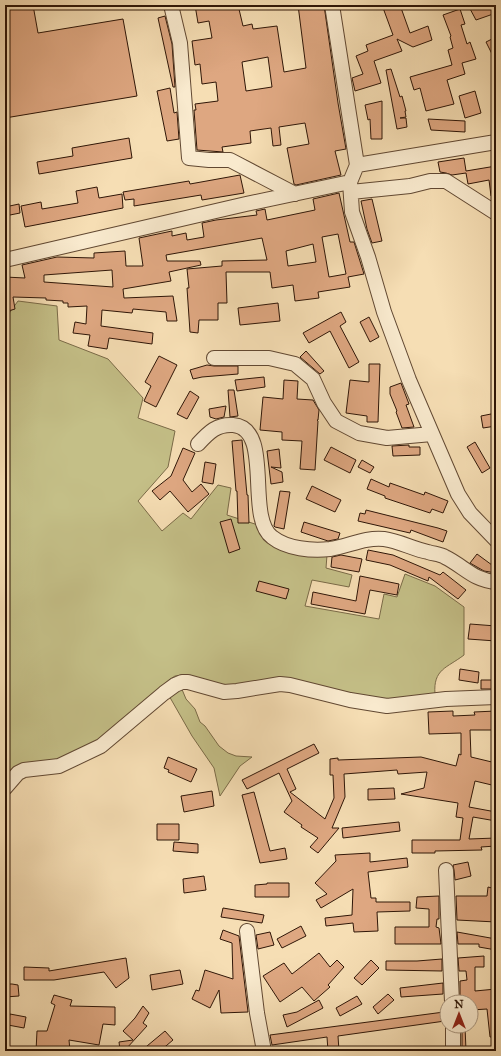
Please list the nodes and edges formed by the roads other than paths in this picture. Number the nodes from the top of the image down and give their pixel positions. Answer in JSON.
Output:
{"nodes":[{"id":1,"x":171,"y":5,"type":"edge"},
{"id":2,"x":332,"y":5,"type":"edge"},
{"id":3,"x":496,"y":142,"type":"edge"},
{"id":4,"x":357,"y":165,"type":"junction"},
{"id":5,"x":351,"y":187,"type":"junction"},
{"id":6,"x":295,"y":194,"type":"junction"},
{"id":7,"x":496,"y":213,"type":"edge"},
{"id":8,"x":5,"y":260,"type":"edge"},
{"id":9,"x":214,"y":358,"type":"dead end"},
{"id":10,"x":432,"y":434,"type":"junction"},
{"id":11,"x":198,"y":444,"type":"dead end"},
{"id":12,"x":496,"y":540,"type":"edge"},
{"id":13,"x":496,"y":582,"type":"edge"},
{"id":14,"x":496,"y":697,"type":"edge"},
{"id":15,"x":5,"y":788,"type":"edge"},
{"id":16,"x":446,"y":870,"type":"dead end"},
{"id":17,"x":247,"y":931,"type":"dead end"},
{"id":18,"x":452,"y":994,"type":"edge"},
{"id":19,"x":453,"y":1034,"type":"edge"},
{"id":20,"x":264,"y":1051,"type":"edge"},
{"id":21,"x":453,"y":1051,"type":"edge"}],
"edges":[{"from":1,"to":6,"type":"street"},
{"from":2,"to":4,"type":"street"},
{"from":3,"to":4,"type":"street"},
{"from":4,"to":5,"type":"street"},
{"from":5,"to":6,"type":"street"},
{"from":5,"to":7,"type":"street"},
{"from":5,"to":10,"type":"street"},
{"from":6,"to":8,"type":"street"},
{"from":9,"to":10,"type":"street"},
{"from":10,"to":12,"type":"street"},
{"from":11,"to":13,"type":"street"},
{"from":14,"to":15,"type":"street"},
{"from":16,"to":18,"type":"street"},
{"from":17,"to":20,"type":"street"},
{"from":19,"to":21,"type":"street"}]}
